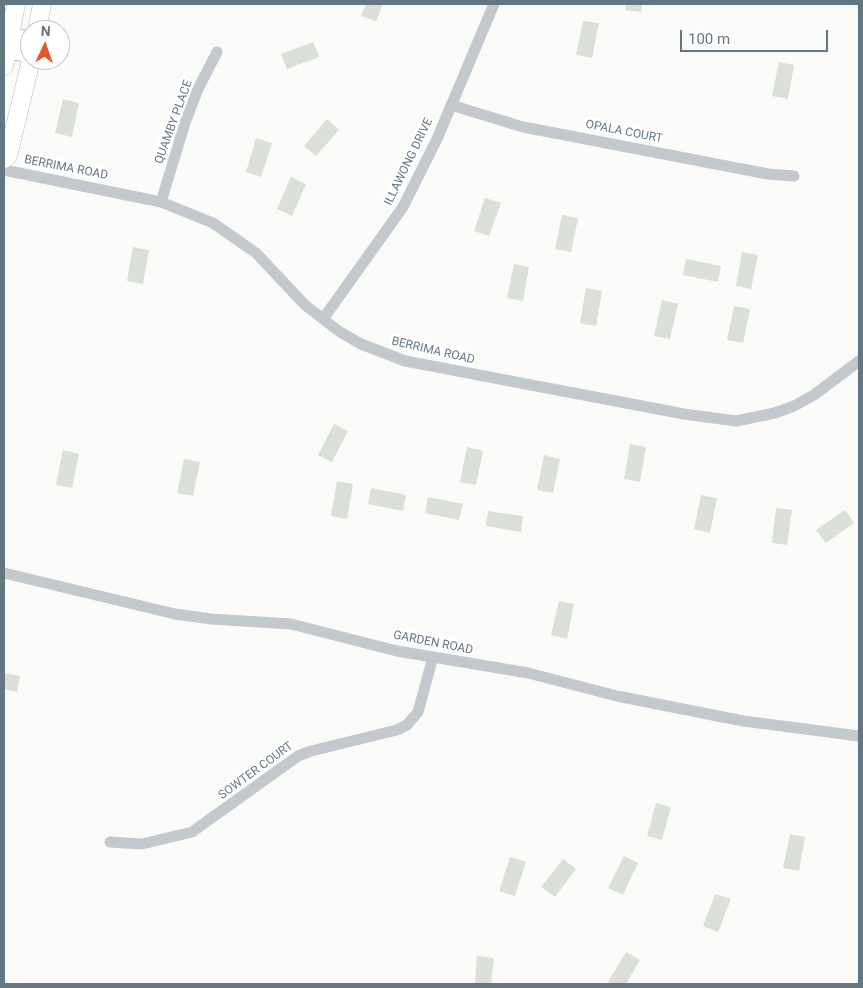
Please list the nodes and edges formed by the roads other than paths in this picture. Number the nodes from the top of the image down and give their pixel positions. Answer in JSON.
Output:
{"nodes":[{"id":1,"x":16,"y":4,"type":"edge"},
{"id":2,"x":42,"y":4,"type":"edge"},
{"id":3,"x":494,"y":4,"type":"edge"},
{"id":4,"x":38,"y":20,"type":"edge"},
{"id":5,"x":20,"y":43,"type":"edge"},
{"id":6,"x":6,"y":48,"type":"edge"},
{"id":7,"x":20,"y":52,"type":"edge"},
{"id":8,"x":217,"y":52,"type":"dead end"},
{"id":9,"x":28,"y":70,"type":"edge"},
{"id":10,"x":451,"y":105,"type":"junction"},
{"id":11,"x":4,"y":159,"type":"edge"},
{"id":12,"x":4,"y":170,"type":"edge"},
{"id":13,"x":794,"y":176,"type":"dead end"},
{"id":14,"x":161,"y":202,"type":"junction"},
{"id":15,"x":323,"y":319,"type":"junction"},
{"id":16,"x":859,"y":361,"type":"edge"},
{"id":17,"x":4,"y":573,"type":"edge"},
{"id":18,"x":433,"y":657,"type":"junction"},
{"id":19,"x":859,"y":736,"type":"edge"},
{"id":20,"x":110,"y":842,"type":"dead end"}],
"edges":[{"from":1,"to":6,"type":"main road"},
{"from":2,"to":4,"type":"main road"},
{"from":3,"to":10,"type":"street","name":"ILLAWONG DRIVE"},
{"from":5,"to":6,"type":"main road"},
{"from":6,"to":7,"type":"main road"},
{"from":8,"to":14,"type":"street","name":"QUAMBY PLACE"},
{"from":9,"to":11,"type":"main road"},
{"from":10,"to":13,"type":"street","name":"OPALA COURT"},
{"from":10,"to":15,"type":"street","name":"ILLAWONG DRIVE"},
{"from":12,"to":14,"type":"street","name":"BERRIMA ROAD"},
{"from":14,"to":15,"type":"street","name":"BERRIMA ROAD"},
{"from":15,"to":16,"type":"street","name":"BERRIMA ROAD"},
{"from":17,"to":18,"type":"street","name":"GARDEN ROAD"},
{"from":18,"to":19,"type":"street","name":"GARDEN ROAD"},
{"from":18,"to":20,"type":"street","name":"SOWTER COURT"}]}
